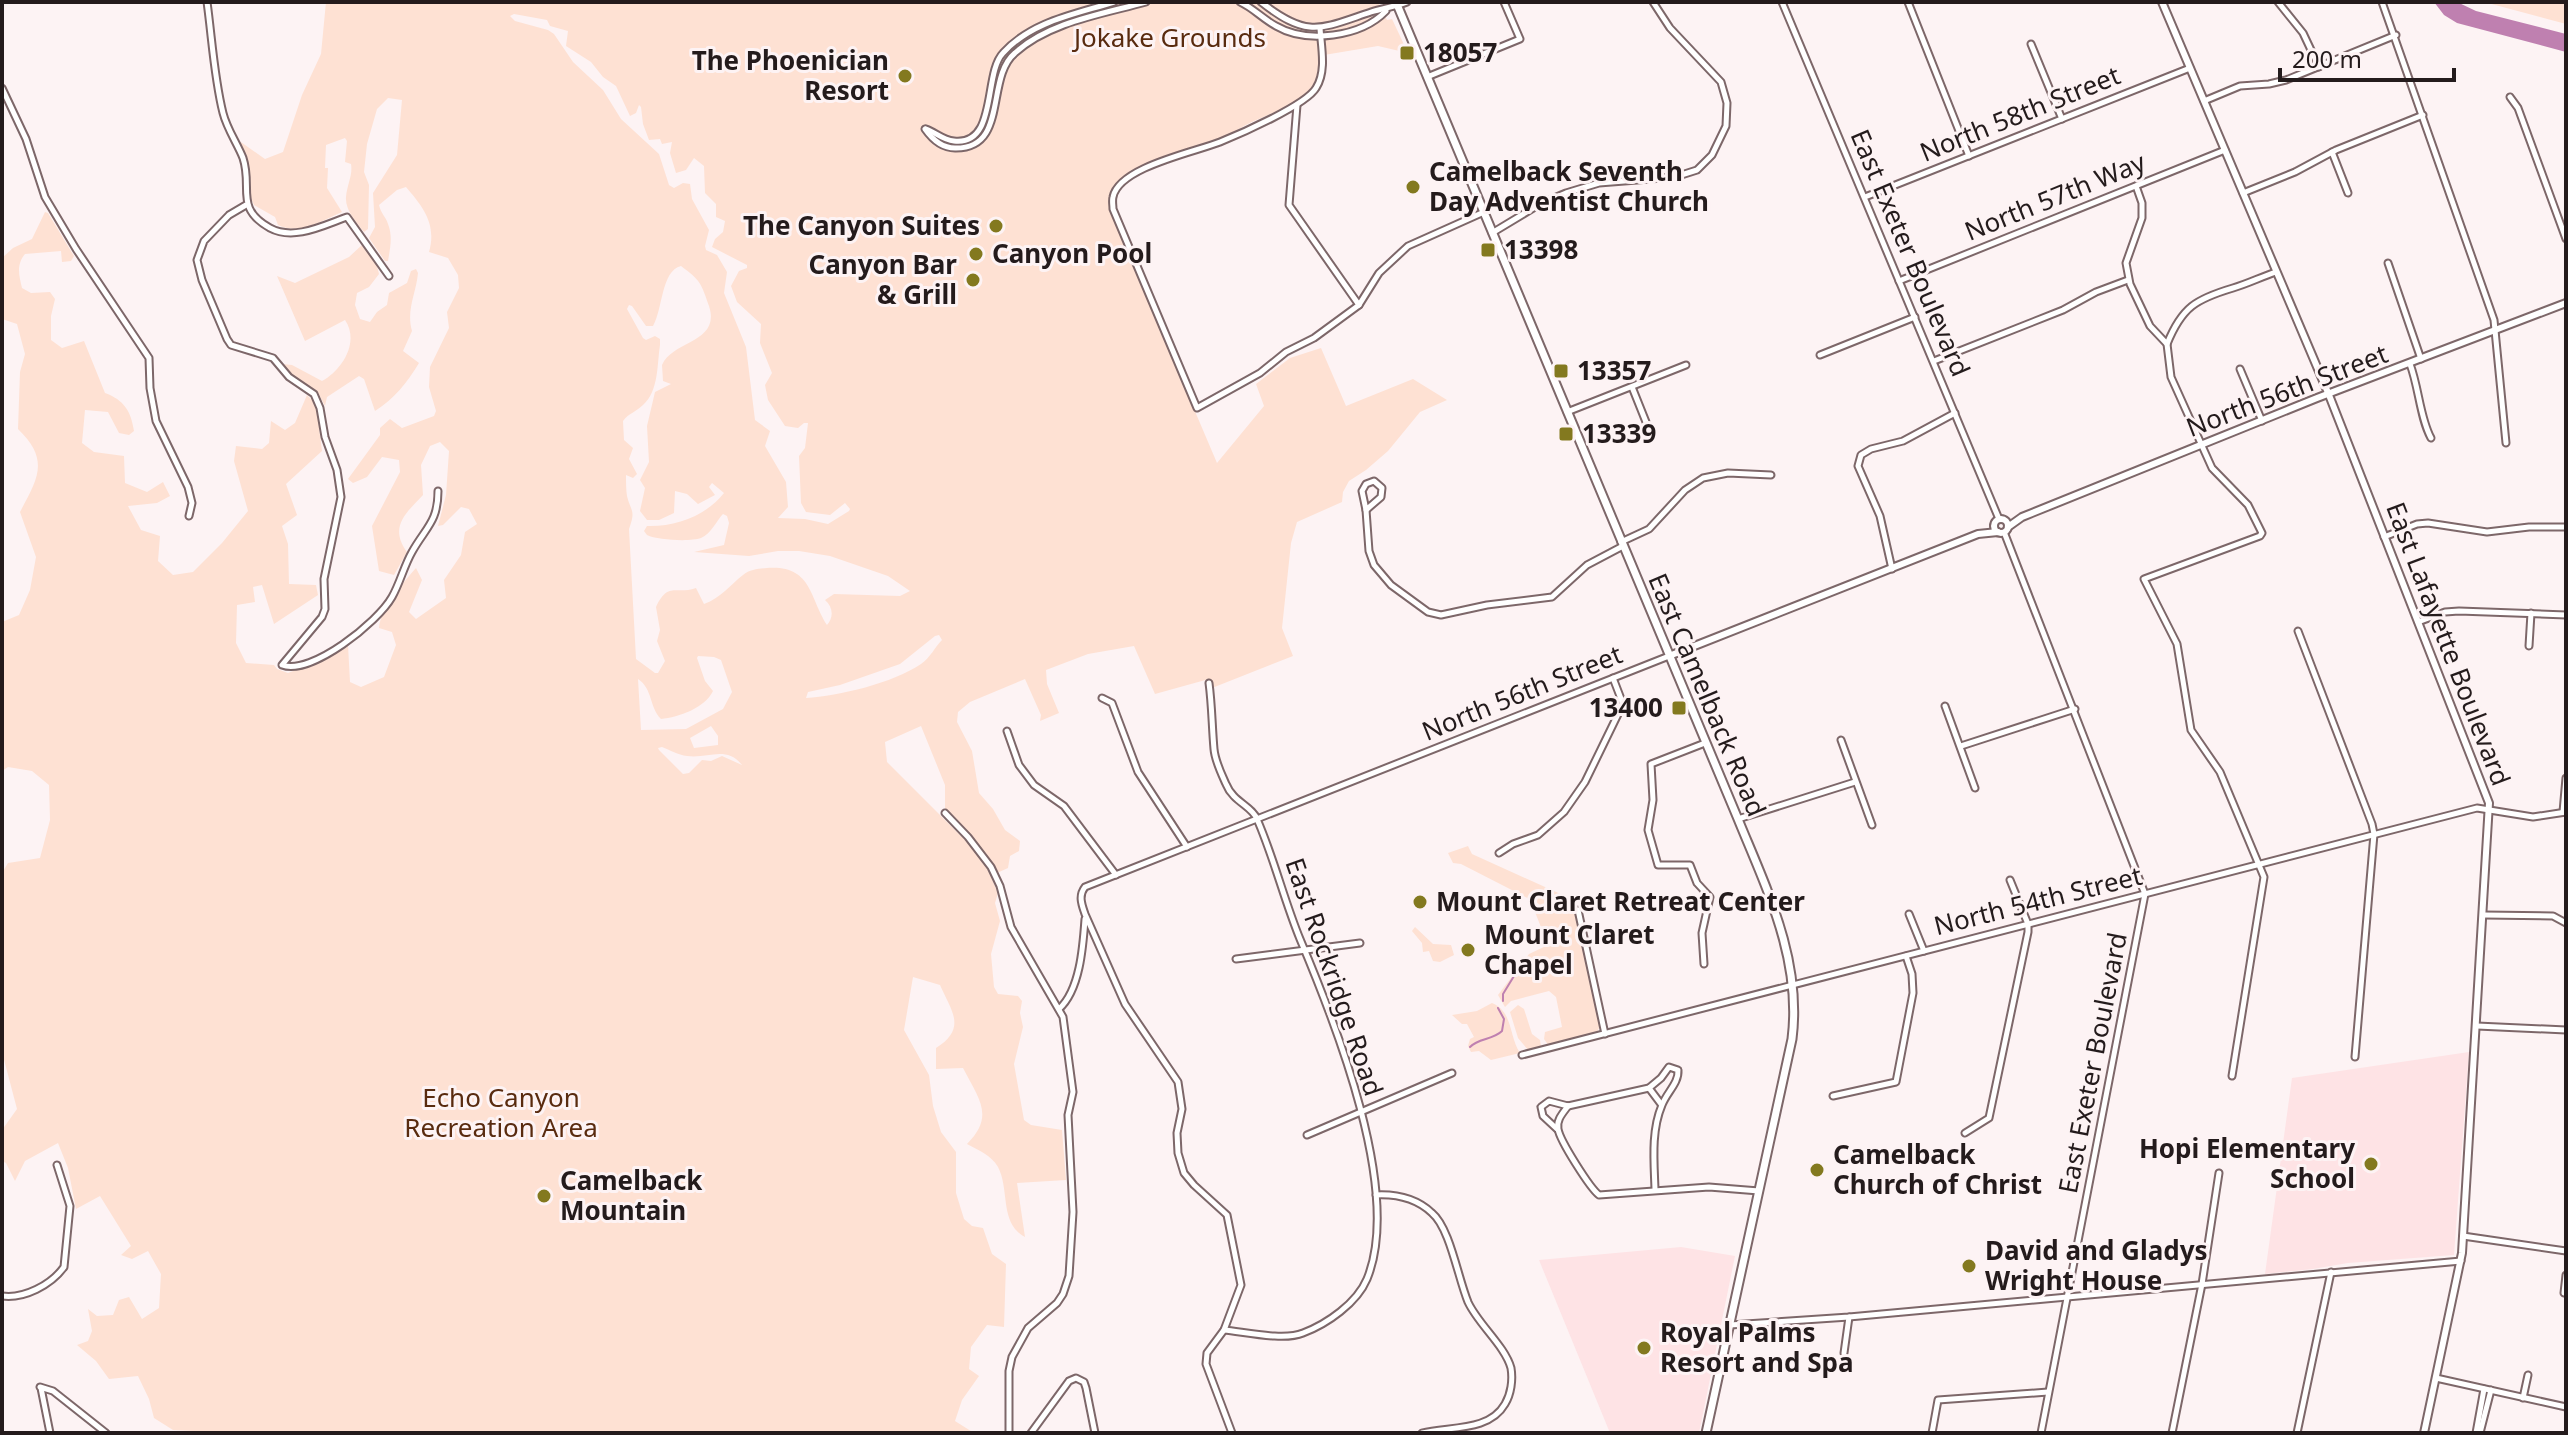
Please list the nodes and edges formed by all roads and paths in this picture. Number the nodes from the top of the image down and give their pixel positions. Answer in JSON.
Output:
{"nodes":[{"id":1,"x":207,"y":2,"type":"edge"},
{"id":2,"x":1114,"y":2,"type":"edge"},
{"id":3,"x":1146,"y":2,"type":"edge"},
{"id":4,"x":1240,"y":2,"type":"edge"},
{"id":5,"x":1261,"y":2,"type":"edge"},
{"id":6,"x":1407,"y":2,"type":"edge"},
{"id":7,"x":1504,"y":2,"type":"edge"},
{"id":8,"x":1653,"y":2,"type":"edge"},
{"id":9,"x":1782,"y":2,"type":"edge"},
{"id":10,"x":1908,"y":2,"type":"edge"},
{"id":11,"x":2162,"y":2,"type":"edge"},
{"id":12,"x":2278,"y":2,"type":"edge"},
{"id":13,"x":2382,"y":2,"type":"edge"},
{"id":14,"x":1128,"y":4,"type":"edge"},
{"id":15,"x":1397,"y":4,"type":"edge"},
{"id":16,"x":1386,"y":11,"type":"junction"},
{"id":17,"x":1320,"y":28,"type":"junction"},
{"id":18,"x":2396,"y":35,"type":"junction"},
{"id":19,"x":1321,"y":37,"type":"junction"},
{"id":20,"x":2031,"y":44,"type":"dead end"},
{"id":21,"x":2319,"y":67,"type":"junction"},
{"id":22,"x":2190,"y":68,"type":"junction"},
{"id":23,"x":1427,"y":77,"type":"junction"},
{"id":24,"x":2,"y":88,"type":"edge"},
{"id":25,"x":2510,"y":97,"type":"dead end"},
{"id":26,"x":2204,"y":101,"type":"junction"},
{"id":27,"x":1297,"y":105,"type":"junction"},
{"id":28,"x":2423,"y":115,"type":"junction"},
{"id":29,"x":2062,"y":119,"type":"junction"},
{"id":30,"x":2225,"y":150,"type":"junction"},
{"id":31,"x":2332,"y":152,"type":"junction"},
{"id":32,"x":1969,"y":156,"type":"junction"},
{"id":33,"x":2136,"y":186,"type":"junction"},
{"id":34,"x":2243,"y":193,"type":"junction"},
{"id":35,"x":2348,"y":193,"type":"dead end"},
{"id":36,"x":1865,"y":197,"type":"junction"},
{"id":37,"x":246,"y":205,"type":"junction"},
{"id":38,"x":1484,"y":212,"type":"junction"},
{"id":39,"x":1492,"y":233,"type":"junction"},
{"id":40,"x":2566,"y":239,"type":"edge"},
{"id":41,"x":2388,"y":263,"type":"dead end"},
{"id":42,"x":2276,"y":272,"type":"junction"},
{"id":43,"x":389,"y":276,"type":"dead end"},
{"id":44,"x":2128,"y":280,"type":"junction"},
{"id":45,"x":1899,"y":281,"type":"junction"},
{"id":46,"x":2566,"y":303,"type":"edge"},
{"id":47,"x":1359,"y":305,"type":"junction"},
{"id":48,"x":1915,"y":317,"type":"junction"},
{"id":49,"x":2495,"y":331,"type":"junction"},
{"id":50,"x":2167,"y":344,"type":"junction"},
{"id":51,"x":1820,"y":355,"type":"dead end"},
{"id":52,"x":2421,"y":359,"type":"junction"},
{"id":53,"x":1934,"y":361,"type":"junction"},
{"id":54,"x":2410,"y":364,"type":"junction"},
{"id":55,"x":1686,"y":365,"type":"dead end"},
{"id":56,"x":2240,"y":369,"type":"dead end"},
{"id":57,"x":1632,"y":387,"type":"junction"},
{"id":58,"x":2329,"y":395,"type":"junction"},
{"id":59,"x":1567,"y":412,"type":"junction"},
{"id":60,"x":1955,"y":413,"type":"junction"},
{"id":61,"x":2262,"y":421,"type":"junction"},
{"id":62,"x":1646,"y":422,"type":"dead end"},
{"id":63,"x":2431,"y":438,"type":"dead end"},
{"id":64,"x":2506,"y":443,"type":"dead end"},
{"id":65,"x":2202,"y":445,"type":"junction"},
{"id":66,"x":1771,"y":475,"type":"dead end"},
{"id":67,"x":438,"y":491,"type":"dead end"},
{"id":68,"x":1366,"y":510,"type":"junction"},
{"id":69,"x":189,"y":516,"type":"dead end"},
{"id":70,"x":2022,"y":517,"type":"junction"},
{"id":71,"x":1999,"y":520,"type":"junction"},
{"id":72,"x":2566,"y":527,"type":"edge"},
{"id":73,"x":2003,"y":531,"type":"junction"},
{"id":74,"x":1978,"y":534,"type":"junction"},
{"id":75,"x":2384,"y":537,"type":"junction"},
{"id":76,"x":1622,"y":544,"type":"junction"},
{"id":77,"x":1892,"y":569,"type":"junction"},
{"id":78,"x":2531,"y":613,"type":"junction"},
{"id":79,"x":2566,"y":615,"type":"edge"},
{"id":80,"x":2418,"y":622,"type":"junction"},
{"id":81,"x":2298,"y":631,"type":"dead end"},
{"id":82,"x":2529,"y":646,"type":"dead end"},
{"id":83,"x":1669,"y":656,"type":"junction"},
{"id":84,"x":1613,"y":678,"type":"junction"},
{"id":85,"x":1209,"y":683,"type":"dead end"},
{"id":86,"x":1102,"y":698,"type":"dead end"},
{"id":87,"x":1945,"y":706,"type":"dead end"},
{"id":88,"x":2075,"y":709,"type":"junction"},
{"id":89,"x":1007,"y":731,"type":"dead end"},
{"id":90,"x":1841,"y":740,"type":"dead end"},
{"id":91,"x":1705,"y":743,"type":"junction"},
{"id":92,"x":1961,"y":746,"type":"junction"},
{"id":93,"x":2566,"y":778,"type":"edge"},
{"id":94,"x":1855,"y":782,"type":"junction"},
{"id":95,"x":1975,"y":788,"type":"dead end"},
{"id":96,"x":2490,"y":810,"type":"junction"},
{"id":97,"x":2565,"y":812,"type":"edge"},
{"id":98,"x":945,"y":813,"type":"dead end"},
{"id":99,"x":1738,"y":819,"type":"junction"},
{"id":100,"x":1257,"y":820,"type":"junction"},
{"id":101,"x":1872,"y":825,"type":"dead end"},
{"id":102,"x":2374,"y":834,"type":"junction"},
{"id":103,"x":1187,"y":847,"type":"junction"},
{"id":104,"x":1499,"y":853,"type":"dead end"},
{"id":105,"x":2258,"y":865,"type":"junction"},
{"id":106,"x":1116,"y":875,"type":"junction"},
{"id":107,"x":2010,"y":880,"type":"dead end"},
{"id":108,"x":2145,"y":894,"type":"junction"},
{"id":109,"x":1578,"y":910,"type":"dead end"},
{"id":110,"x":1085,"y":914,"type":"junction"},
{"id":111,"x":1909,"y":914,"type":"dead end"},
{"id":112,"x":2484,"y":915,"type":"junction"},
{"id":113,"x":2566,"y":923,"type":"edge"},
{"id":114,"x":2028,"y":924,"type":"junction"},
{"id":115,"x":1360,"y":943,"type":"dead end"},
{"id":116,"x":1305,"y":950,"type":"junction"},
{"id":117,"x":1924,"y":951,"type":"junction"},
{"id":118,"x":1906,"y":956,"type":"junction"},
{"id":119,"x":1236,"y":959,"type":"dead end"},
{"id":120,"x":1704,"y":964,"type":"dead end"},
{"id":121,"x":1794,"y":985,"type":"junction"},
{"id":122,"x":1059,"y":1009,"type":"junction"},
{"id":123,"x":2477,"y":1026,"type":"junction"},
{"id":124,"x":2566,"y":1030,"type":"edge"},
{"id":125,"x":1605,"y":1034,"type":"junction"},
{"id":126,"x":1522,"y":1055,"type":"dead end"},
{"id":127,"x":2355,"y":1057,"type":"dead end"},
{"id":128,"x":1452,"y":1073,"type":"dead end"},
{"id":129,"x":2232,"y":1076,"type":"dead end"},
{"id":130,"x":1649,"y":1088,"type":"junction"},
{"id":131,"x":1833,"y":1096,"type":"dead end"},
{"id":132,"x":1662,"y":1105,"type":"junction"},
{"id":133,"x":1568,"y":1106,"type":"junction"},
{"id":134,"x":1360,"y":1112,"type":"junction"},
{"id":135,"x":1558,"y":1129,"type":"junction"},
{"id":136,"x":1965,"y":1133,"type":"dead end"},
{"id":137,"x":1307,"y":1135,"type":"dead end"},
{"id":138,"x":57,"y":1165,"type":"dead end"},
{"id":139,"x":2219,"y":1173,"type":"dead end"},
{"id":140,"x":1655,"y":1189,"type":"junction"},
{"id":141,"x":1759,"y":1191,"type":"junction"},
{"id":142,"x":1376,"y":1195,"type":"junction"},
{"id":143,"x":2463,"y":1236,"type":"junction"},
{"id":144,"x":2566,"y":1251,"type":"edge"},
{"id":145,"x":2461,"y":1261,"type":"junction"},
{"id":146,"x":2331,"y":1272,"type":"junction"},
{"id":147,"x":2566,"y":1275,"type":"edge"},
{"id":148,"x":2202,"y":1284,"type":"junction"},
{"id":149,"x":2565,"y":1293,"type":"edge"},
{"id":150,"x":2,"y":1296,"type":"edge"},
{"id":151,"x":2068,"y":1296,"type":"junction"},
{"id":152,"x":1849,"y":1317,"type":"junction"},
{"id":153,"x":1730,"y":1325,"type":"junction"},
{"id":154,"x":1224,"y":1330,"type":"junction"},
{"id":155,"x":1844,"y":1353,"type":"dead end"},
{"id":156,"x":2528,"y":1375,"type":"dead end"},
{"id":157,"x":2436,"y":1378,"type":"junction"},
{"id":158,"x":2488,"y":1390,"type":"junction"},
{"id":159,"x":2048,"y":1392,"type":"junction"},
{"id":160,"x":2523,"y":1398,"type":"junction"},
{"id":161,"x":2566,"y":1407,"type":"edge"},
{"id":162,"x":50,"y":1433,"type":"edge"},
{"id":163,"x":106,"y":1433,"type":"edge"},
{"id":164,"x":1009,"y":1433,"type":"edge"},
{"id":165,"x":1031,"y":1433,"type":"edge"},
{"id":166,"x":1095,"y":1433,"type":"edge"},
{"id":167,"x":1232,"y":1433,"type":"edge"},
{"id":168,"x":1422,"y":1433,"type":"edge"},
{"id":169,"x":1706,"y":1433,"type":"edge"},
{"id":170,"x":1932,"y":1433,"type":"edge"},
{"id":171,"x":2041,"y":1433,"type":"edge"},
{"id":172,"x":2172,"y":1433,"type":"edge"},
{"id":173,"x":2297,"y":1433,"type":"edge"},
{"id":174,"x":2424,"y":1433,"type":"edge"},
{"id":175,"x":2478,"y":1433,"type":"edge"}],
"edges":[{"from":1,"to":37,"type":"street"},
{"from":2,"to":14,"type":"street"},
{"from":3,"to":14,"type":"street"},
{"from":4,"to":19,"type":"street"},
{"from":5,"to":17,"type":"street"},
{"from":6,"to":15,"type":"street"},
{"from":7,"to":23,"type":"street"},
{"from":8,"to":39,"type":"street"},
{"from":9,"to":36,"type":"street","name":"East Exeter Boulevard"},
{"from":10,"to":32,"type":"street"},
{"from":11,"to":22,"type":"street","name":"East Lafayette Boulevard"},
{"from":12,"to":21,"type":"street"},
{"from":13,"to":18,"type":"street"},
{"from":15,"to":16,"type":"street"},
{"from":15,"to":23,"type":"main road","name":"East Camelback Road"},
{"from":16,"to":17,"type":"street"},
{"from":16,"to":19,"type":"street"},
{"from":17,"to":19,"type":"street"},
{"from":18,"to":21,"type":"street"},
{"from":18,"to":28,"type":"street"},
{"from":19,"to":27,"type":"street"},
{"from":20,"to":29,"type":"street"},
{"from":21,"to":26,"type":"street"},
{"from":22,"to":26,"type":"street","name":"East Lafayette Boulevard"},
{"from":22,"to":29,"type":"street","name":"North 58th Street"},
{"from":23,"to":38,"type":"main road","name":"East Camelback Road"},
{"from":24,"to":69,"type":"street"},
{"from":25,"to":40,"type":"street"},
{"from":26,"to":30,"type":"street","name":"East Lafayette Boulevard"},
{"from":27,"to":47,"type":"street"},
{"from":27,"to":47,"type":"street"},
{"from":28,"to":31,"type":"street"},
{"from":28,"to":49,"type":"street"},
{"from":29,"to":32,"type":"street","name":"North 58th Street"},
{"from":30,"to":33,"type":"street","name":"North 57th Way"},
{"from":30,"to":34,"type":"street","name":"East Lafayette Boulevard"},
{"from":31,"to":34,"type":"street"},
{"from":31,"to":35,"type":"street"},
{"from":32,"to":36,"type":"street","name":"North 58th Street"},
{"from":33,"to":44,"type":"street"},
{"from":33,"to":45,"type":"street","name":"North 57th Way"},
{"from":34,"to":42,"type":"street","name":"East Lafayette Boulevard"},
{"from":36,"to":45,"type":"street","name":"East Exeter Boulevard"},
{"from":37,"to":43,"type":"street"},
{"from":37,"to":67,"type":"street"},
{"from":38,"to":39,"type":"main road","name":"East Camelback Road"},
{"from":38,"to":47,"type":"street"},
{"from":39,"to":59,"type":"main road","name":"East Camelback Road"},
{"from":41,"to":52,"type":"street"},
{"from":42,"to":50,"type":"street"},
{"from":42,"to":58,"type":"street","name":"East Lafayette Boulevard"},
{"from":44,"to":50,"type":"street"},
{"from":44,"to":53,"type":"street"},
{"from":45,"to":48,"type":"street","name":"East Exeter Boulevard"},
{"from":46,"to":49,"type":"street","name":"North 56th Street"},
{"from":48,"to":51,"type":"street"},
{"from":48,"to":53,"type":"street","name":"East Exeter Boulevard"},
{"from":49,"to":52,"type":"street","name":"North 56th Street"},
{"from":49,"to":64,"type":"street"},
{"from":50,"to":65,"type":"street"},
{"from":52,"to":54,"type":"street","name":"North 56th Street"},
{"from":53,"to":60,"type":"street","name":"East Exeter Boulevard"},
{"from":54,"to":58,"type":"street","name":"North 56th Street"},
{"from":54,"to":63,"type":"street"},
{"from":55,"to":57,"type":"street"},
{"from":56,"to":61,"type":"street"},
{"from":57,"to":59,"type":"street"},
{"from":57,"to":62,"type":"street"},
{"from":58,"to":61,"type":"street","name":"North 56th Street"},
{"from":58,"to":75,"type":"street","name":"East Lafayette Boulevard"},
{"from":59,"to":76,"type":"main road","name":"East Camelback Road"},
{"from":60,"to":71,"type":"street","name":"East Exeter Boulevard"},
{"from":60,"to":77,"type":"street"},
{"from":61,"to":65,"type":"street","name":"North 56th Street"},
{"from":65,"to":70,"type":"street","name":"North 56th Street"},
{"from":65,"to":105,"type":"street"},
{"from":66,"to":76,"type":"street"},
{"from":68,"to":68,"type":"street"},
{"from":68,"to":76,"type":"street"},
{"from":70,"to":71,"type":"street","name":"North 56th Street"},
{"from":70,"to":73,"type":"street","name":"North 56th Street"},
{"from":71,"to":73,"type":"street"},
{"from":71,"to":73,"type":"street"},
{"from":71,"to":74,"type":"street","name":"North 56th Street"},
{"from":72,"to":75,"type":"street"},
{"from":73,"to":74,"type":"street","name":"North 56th Street"},
{"from":73,"to":88,"type":"street"},
{"from":74,"to":77,"type":"street","name":"North 56th Street"},
{"from":75,"to":80,"type":"street","name":"East Lafayette Boulevard"},
{"from":76,"to":83,"type":"main road","name":"East Camelback Road"},
{"from":77,"to":83,"type":"street","name":"North 56th Street"},
{"from":78,"to":79,"type":"street"},
{"from":78,"to":80,"type":"street"},
{"from":78,"to":82,"type":"street"},
{"from":80,"to":96,"type":"street","name":"East Lafayette Boulevard"},
{"from":81,"to":102,"type":"street"},
{"from":83,"to":84,"type":"street","name":"North 56th Street"},
{"from":83,"to":91,"type":"main road","name":"East Camelback Road"},
{"from":84,"to":100,"type":"street","name":"North 56th Street"},
{"from":84,"to":104,"type":"street"},
{"from":85,"to":100,"type":"street","name":"East Rockridge Road"},
{"from":86,"to":103,"type":"street"},
{"from":87,"to":92,"type":"street"},
{"from":88,"to":92,"type":"street"},
{"from":88,"to":108,"type":"street"},
{"from":89,"to":106,"type":"street"},
{"from":90,"to":94,"type":"street"},
{"from":91,"to":99,"type":"main road","name":"East Camelback Road"},
{"from":91,"to":120,"type":"street"},
{"from":92,"to":95,"type":"street"},
{"from":93,"to":97,"type":"street"},
{"from":94,"to":99,"type":"street"},
{"from":94,"to":101,"type":"street"},
{"from":96,"to":97,"type":"street","name":"North 54th Street"},
{"from":96,"to":102,"type":"street","name":"North 54th Street"},
{"from":96,"to":112,"type":"street","name":"East Lafayette Boulevard"},
{"from":98,"to":122,"type":"street"},
{"from":99,"to":121,"type":"main road","name":"East Camelback Road"},
{"from":100,"to":103,"type":"street","name":"North 56th Street"},
{"from":100,"to":116,"type":"street","name":"East Rockridge Road"},
{"from":102,"to":105,"type":"street","name":"North 54th Street"},
{"from":102,"to":127,"type":"street"},
{"from":103,"to":106,"type":"street","name":"North 56th Street"},
{"from":105,"to":108,"type":"street","name":"North 54th Street"},
{"from":105,"to":129,"type":"street"},
{"from":106,"to":110,"type":"street","name":"North 56th Street"},
{"from":107,"to":114,"type":"street"},
{"from":108,"to":114,"type":"street","name":"North 54th Street"},
{"from":108,"to":151,"type":"street","name":"East Exeter Boulevard"},
{"from":109,"to":125,"type":"street"},
{"from":110,"to":122,"type":"street"},
{"from":110,"to":154,"type":"street"},
{"from":111,"to":117,"type":"street"},
{"from":112,"to":113,"type":"street"},
{"from":112,"to":123,"type":"street","name":"East Lafayette Boulevard"},
{"from":114,"to":117,"type":"street","name":"North 54th Street"},
{"from":114,"to":136,"type":"street"},
{"from":115,"to":116,"type":"street"},
{"from":116,"to":119,"type":"street"},
{"from":116,"to":134,"type":"street","name":"East Rockridge Road"},
{"from":117,"to":118,"type":"street","name":"North 54th Street"},
{"from":118,"to":121,"type":"street","name":"North 54th Street"},
{"from":118,"to":131,"type":"street"},
{"from":121,"to":125,"type":"street","name":"North 54th Street"},
{"from":121,"to":141,"type":"main road","name":"East Camelback Road"},
{"from":122,"to":164,"type":"street"},
{"from":123,"to":124,"type":"street"},
{"from":123,"to":143,"type":"street","name":"East Lafayette Boulevard"},
{"from":125,"to":126,"type":"street","name":"North 54th Street"},
{"from":128,"to":134,"type":"street"},
{"from":130,"to":132,"type":"street"},
{"from":130,"to":132,"type":"street"},
{"from":130,"to":133,"type":"street"},
{"from":132,"to":140,"type":"street"},
{"from":133,"to":135,"type":"street"},
{"from":133,"to":135,"type":"street"},
{"from":134,"to":137,"type":"street"},
{"from":134,"to":142,"type":"street","name":"East Rockridge Road"},
{"from":135,"to":140,"type":"street"},
{"from":138,"to":150,"type":"street"},
{"from":139,"to":148,"type":"street"},
{"from":140,"to":141,"type":"street"},
{"from":141,"to":153,"type":"main road","name":"East Camelback Road"},
{"from":142,"to":154,"type":"street","name":"East Rockridge Road"},
{"from":142,"to":168,"type":"street"},
{"from":143,"to":144,"type":"street"},
{"from":143,"to":145,"type":"street","name":"East Lafayette Boulevard"},
{"from":145,"to":146,"type":"street"},
{"from":145,"to":157,"type":"street","name":"East Lafayette Boulevard"},
{"from":146,"to":148,"type":"street"},
{"from":146,"to":173,"type":"street"},
{"from":147,"to":149,"type":"street"},
{"from":148,"to":151,"type":"street"},
{"from":148,"to":172,"type":"street"},
{"from":151,"to":152,"type":"street"},
{"from":151,"to":159,"type":"street","name":"East Exeter Boulevard"},
{"from":152,"to":153,"type":"street"},
{"from":152,"to":155,"type":"street"},
{"from":153,"to":169,"type":"main road","name":"East Camelback Road"},
{"from":154,"to":167,"type":"street"},
{"from":156,"to":160,"type":"street"},
{"from":157,"to":158,"type":"street"},
{"from":157,"to":174,"type":"street","name":"East Lafayette Boulevard"},
{"from":158,"to":160,"type":"street"},
{"from":158,"to":175,"type":"street"},
{"from":159,"to":170,"type":"street"},
{"from":159,"to":171,"type":"street","name":"East Exeter Boulevard"},
{"from":160,"to":161,"type":"street"},
{"from":162,"to":163,"type":"street"},
{"from":165,"to":166,"type":"street"}]}
